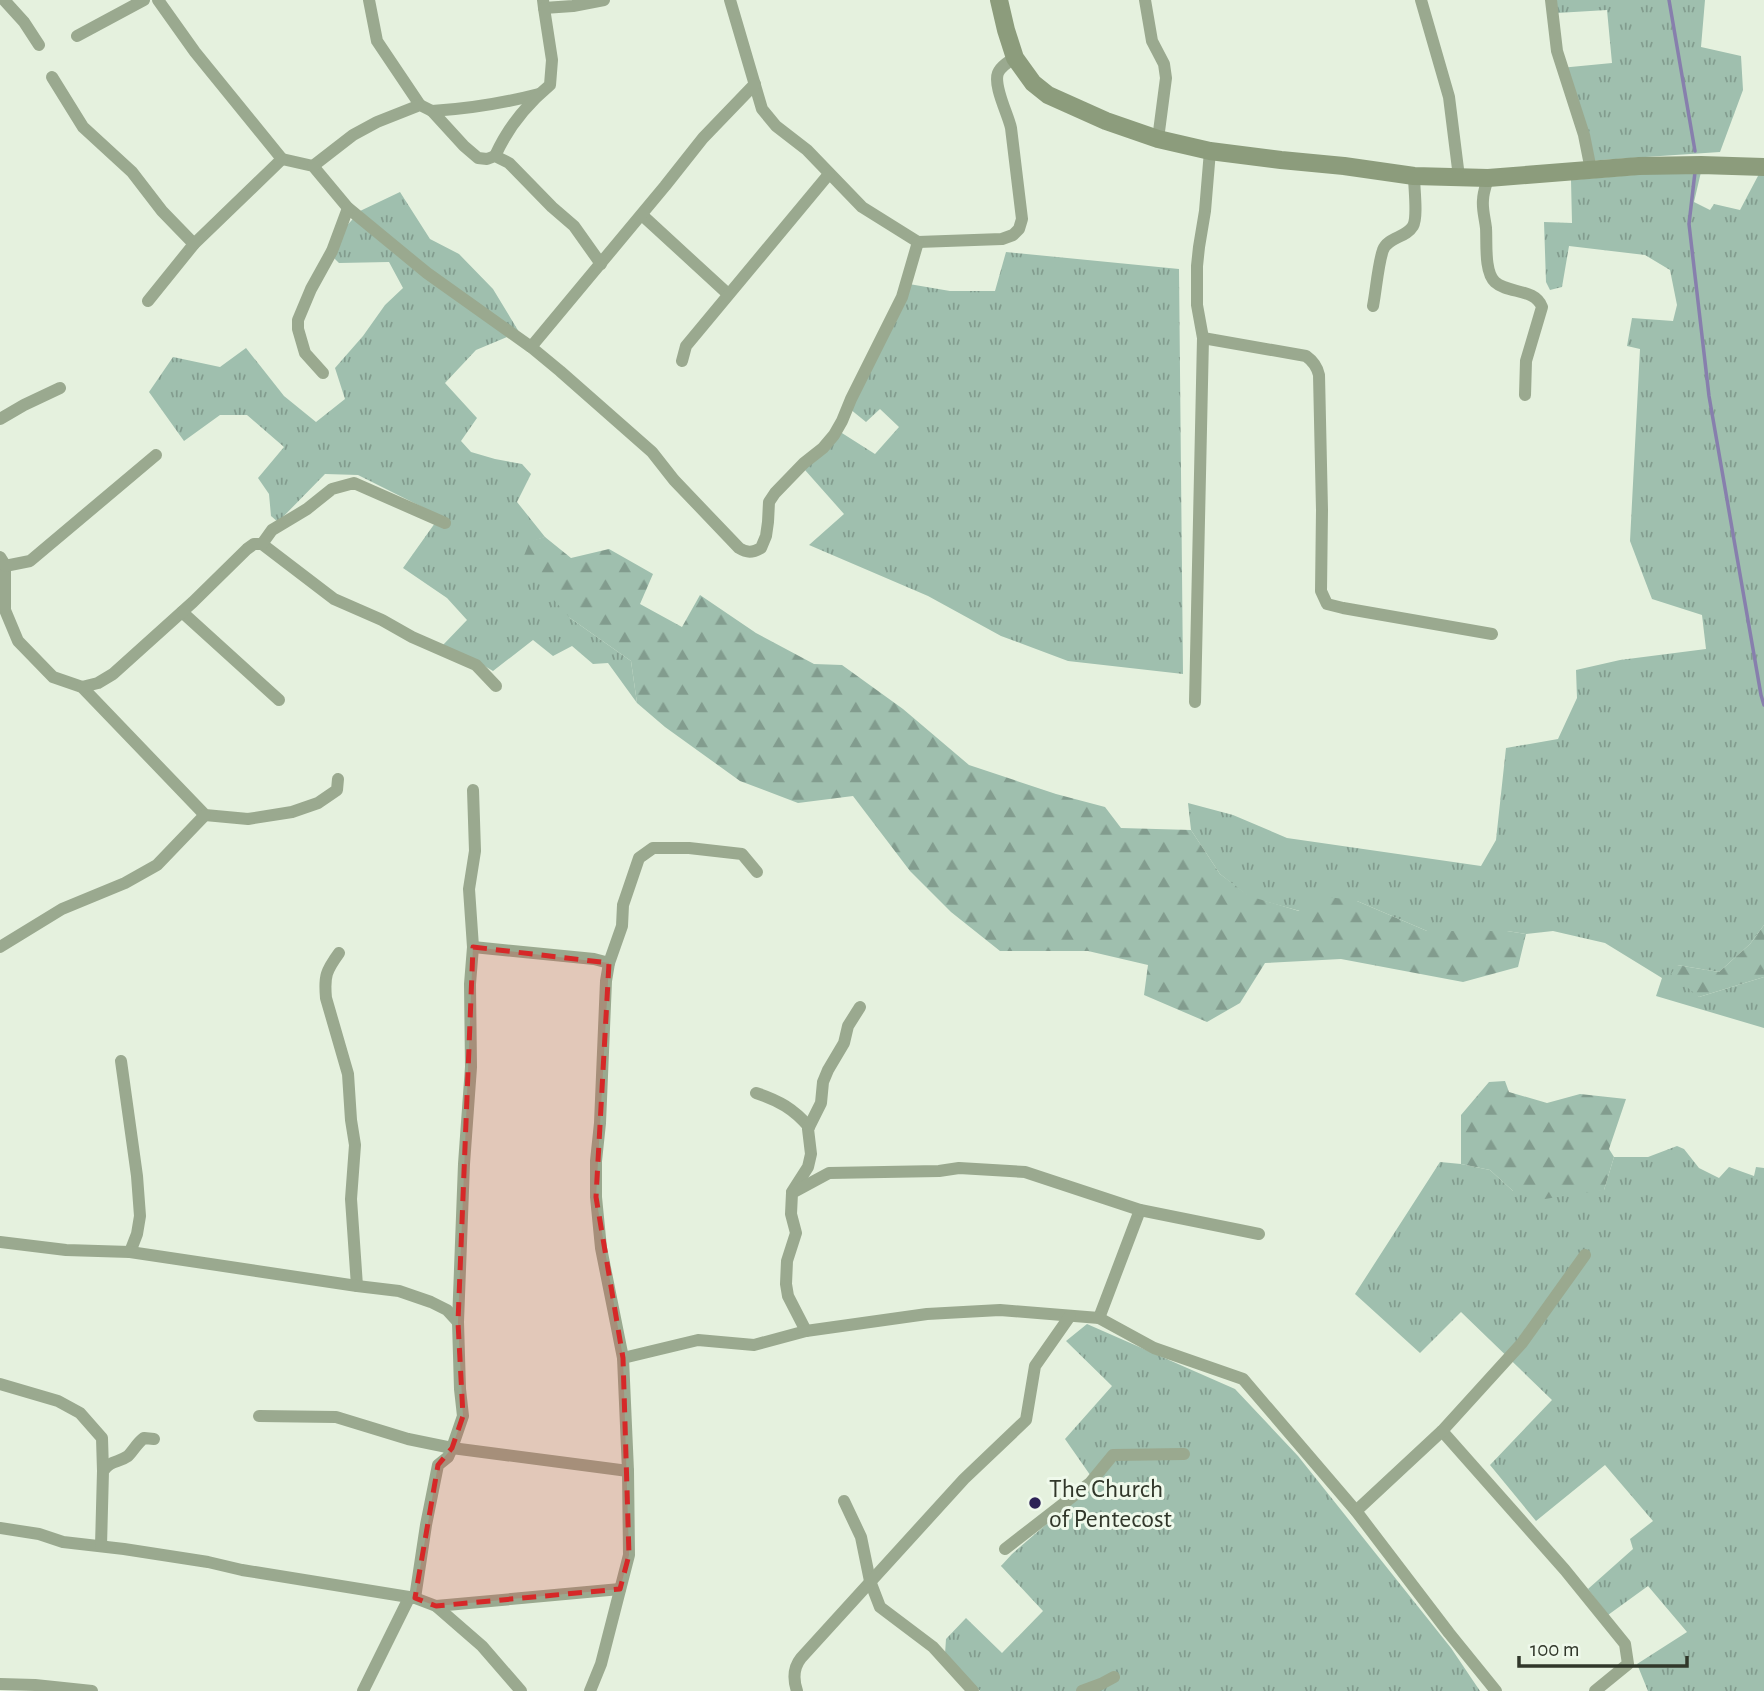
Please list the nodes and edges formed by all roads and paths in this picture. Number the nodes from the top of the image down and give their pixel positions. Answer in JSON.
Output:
{"nodes":[{"id":1,"x":4,"y":0,"type":"edge"},
{"id":2,"x":144,"y":0,"type":"edge"},
{"id":3,"x":158,"y":0,"type":"edge"},
{"id":4,"x":369,"y":0,"type":"edge"},
{"id":5,"x":604,"y":0,"type":"edge"},
{"id":6,"x":730,"y":0,"type":"edge"},
{"id":7,"x":999,"y":0,"type":"edge"},
{"id":8,"x":1145,"y":0,"type":"edge"},
{"id":9,"x":1421,"y":0,"type":"edge"},
{"id":10,"x":1551,"y":0,"type":"edge"},
{"id":11,"x":544,"y":4,"type":"edge"},
{"id":12,"x":77,"y":36,"type":"dead end"},
{"id":13,"x":39,"y":45,"type":"dead end"},
{"id":14,"x":1015,"y":58,"type":"junction"},
{"id":15,"x":52,"y":77,"type":"dead end"},
{"id":16,"x":755,"y":84,"type":"junction"},
{"id":17,"x":539,"y":94,"type":"junction"},
{"id":18,"x":420,"y":105,"type":"junction"},
{"id":19,"x":432,"y":111,"type":"junction"},
{"id":20,"x":1158,"y":139,"type":"junction"},
{"id":21,"x":1210,"y":150,"type":"junction"},
{"id":22,"x":495,"y":156,"type":"junction"},
{"id":23,"x":282,"y":159,"type":"junction"},
{"id":24,"x":313,"y":166,"type":"junction"},
{"id":25,"x":1764,"y":167,"type":"edge"},
{"id":26,"x":1591,"y":170,"type":"junction"},
{"id":27,"x":829,"y":174,"type":"junction"},
{"id":28,"x":1414,"y":176,"type":"junction"},
{"id":29,"x":1459,"y":177,"type":"junction"},
{"id":30,"x":1488,"y":178,"type":"junction"},
{"id":31,"x":348,"y":208,"type":"junction"},
{"id":32,"x":642,"y":215,"type":"junction"},
{"id":33,"x":918,"y":242,"type":"junction"},
{"id":34,"x":194,"y":244,"type":"junction"},
{"id":35,"x":601,"y":264,"type":"junction"},
{"id":36,"x":728,"y":294,"type":"junction"},
{"id":37,"x":148,"y":301,"type":"dead end"},
{"id":38,"x":1373,"y":306,"type":"dead end"},
{"id":39,"x":1203,"y":338,"type":"junction"},
{"id":40,"x":531,"y":347,"type":"junction"},
{"id":41,"x":682,"y":361,"type":"dead end"},
{"id":42,"x":323,"y":373,"type":"dead end"},
{"id":43,"x":60,"y":388,"type":"dead end"},
{"id":44,"x":1525,"y":395,"type":"dead end"},
{"id":45,"x":0,"y":419,"type":"edge"},
{"id":46,"x":156,"y":455,"type":"dead end"},
{"id":47,"x":445,"y":523,"type":"dead end"},
{"id":48,"x":262,"y":544,"type":"junction"},
{"id":49,"x":3,"y":563,"type":"edge"},
{"id":50,"x":182,"y":612,"type":"junction"},
{"id":51,"x":1492,"y":634,"type":"dead end"},
{"id":52,"x":496,"y":686,"type":"dead end"},
{"id":53,"x":82,"y":687,"type":"junction"},
{"id":54,"x":279,"y":700,"type":"dead end"},
{"id":55,"x":1195,"y":702,"type":"dead end"},
{"id":56,"x":338,"y":779,"type":"dead end"},
{"id":57,"x":474,"y":790,"type":"dead end"},
{"id":58,"x":205,"y":815,"type":"junction"},
{"id":59,"x":757,"y":872,"type":"dead end"},
{"id":60,"x":0,"y":947,"type":"edge"},
{"id":61,"x":473,"y":947,"type":"junction"},
{"id":62,"x":339,"y":953,"type":"dead end"},
{"id":63,"x":609,"y":963,"type":"junction"},
{"id":64,"x":860,"y":1007,"type":"dead end"},
{"id":65,"x":121,"y":1061,"type":"dead end"},
{"id":66,"x":756,"y":1093,"type":"dead end"},
{"id":67,"x":809,"y":1127,"type":"junction"},
{"id":68,"x":792,"y":1193,"type":"junction"},
{"id":69,"x":1140,"y":1210,"type":"junction"},
{"id":70,"x":1259,"y":1234,"type":"dead end"},
{"id":71,"x":0,"y":1242,"type":"edge"},
{"id":72,"x":130,"y":1252,"type":"junction"},
{"id":73,"x":1585,"y":1255,"type":"dead end"},
{"id":74,"x":357,"y":1286,"type":"junction"},
{"id":75,"x":1070,"y":1317,"type":"junction"},
{"id":76,"x":1099,"y":1318,"type":"junction"},
{"id":77,"x":458,"y":1322,"type":"junction"},
{"id":78,"x":806,"y":1331,"type":"junction"},
{"id":79,"x":623,"y":1358,"type":"junction"},
{"id":80,"x":0,"y":1384,"type":"edge"},
{"id":81,"x":259,"y":1416,"type":"dead end"},
{"id":82,"x":1442,"y":1431,"type":"junction"},
{"id":83,"x":154,"y":1440,"type":"dead end"},
{"id":84,"x":453,"y":1448,"type":"junction"},
{"id":85,"x":1184,"y":1454,"type":"dead end"},
{"id":86,"x":103,"y":1471,"type":"junction"},
{"id":87,"x":628,"y":1471,"type":"junction"},
{"id":88,"x":844,"y":1501,"type":"dead end"},
{"id":89,"x":1356,"y":1511,"type":"junction"},
{"id":90,"x":0,"y":1528,"type":"edge"},
{"id":91,"x":101,"y":1546,"type":"junction"},
{"id":92,"x":1005,"y":1549,"type":"dead end"},
{"id":93,"x":870,"y":1581,"type":"junction"},
{"id":94,"x":620,"y":1589,"type":"junction"},
{"id":95,"x":412,"y":1598,"type":"junction"},
{"id":96,"x":436,"y":1606,"type":"junction"},
{"id":97,"x":1114,"y":1677,"type":"dead end"},
{"id":98,"x":0,"y":1684,"type":"edge"},
{"id":99,"x":41,"y":1688,"type":"edge"},
{"id":100,"x":92,"y":1691,"type":"edge"},
{"id":101,"x":363,"y":1691,"type":"edge"},
{"id":102,"x":521,"y":1691,"type":"edge"},
{"id":103,"x":590,"y":1691,"type":"edge"},
{"id":104,"x":797,"y":1691,"type":"edge"},
{"id":105,"x":973,"y":1691,"type":"edge"},
{"id":106,"x":1082,"y":1691,"type":"edge"},
{"id":107,"x":1496,"y":1691,"type":"edge"},
{"id":108,"x":1595,"y":1691,"type":"edge"}],
"edges":[{"from":1,"to":13,"type":"street"},
{"from":2,"to":12,"type":"street"},
{"from":3,"to":23,"type":"street"},
{"from":4,"to":18,"type":"street"},
{"from":5,"to":11,"type":"street"},
{"from":6,"to":16,"type":"street"},
{"from":7,"to":14,"type":"street"},
{"from":8,"to":20,"type":"street"},
{"from":9,"to":29,"type":"street"},
{"from":10,"to":26,"type":"street"},
{"from":11,"to":17,"type":"street"},
{"from":14,"to":20,"type":"street"},
{"from":14,"to":33,"type":"street"},
{"from":15,"to":34,"type":"street"},
{"from":16,"to":27,"type":"street"},
{"from":16,"to":32,"type":"street"},
{"from":17,"to":19,"type":"street"},
{"from":17,"to":22,"type":"street"},
{"from":18,"to":19,"type":"street"},
{"from":18,"to":24,"type":"street"},
{"from":19,"to":22,"type":"street"},
{"from":20,"to":21,"type":"street"},
{"from":21,"to":28,"type":"street"},
{"from":21,"to":39,"type":"street"},
{"from":22,"to":35,"type":"street"},
{"from":23,"to":24,"type":"street"},
{"from":23,"to":34,"type":"street"},
{"from":24,"to":31,"type":"street"},
{"from":25,"to":26,"type":"street"},
{"from":26,"to":30,"type":"street"},
{"from":27,"to":33,"type":"street"},
{"from":27,"to":36,"type":"street"},
{"from":28,"to":29,"type":"street"},
{"from":28,"to":38,"type":"street"},
{"from":29,"to":30,"type":"street"},
{"from":30,"to":44,"type":"street"},
{"from":31,"to":40,"type":"street"},
{"from":31,"to":42,"type":"street"},
{"from":32,"to":35,"type":"street"},
{"from":32,"to":36,"type":"street"},
{"from":33,"to":40,"type":"street"},
{"from":34,"to":37,"type":"street"},
{"from":35,"to":40,"type":"street"},
{"from":36,"to":41,"type":"street"},
{"from":39,"to":51,"type":"street"},
{"from":39,"to":55,"type":"street"},
{"from":43,"to":45,"type":"street"},
{"from":46,"to":49,"type":"street"},
{"from":47,"to":48,"type":"street"},
{"from":48,"to":50,"type":"street"},
{"from":48,"to":52,"type":"street"},
{"from":49,"to":53,"type":"street"},
{"from":50,"to":53,"type":"street"},
{"from":50,"to":54,"type":"street"},
{"from":53,"to":58,"type":"street"},
{"from":56,"to":58,"type":"street"},
{"from":57,"to":61,"type":"street"},
{"from":58,"to":60,"type":"street"},
{"from":59,"to":63,"type":"street"},
{"from":61,"to":63,"type":"street"},
{"from":61,"to":77,"type":"street"},
{"from":62,"to":74,"type":"street"},
{"from":63,"to":79,"type":"street"},
{"from":64,"to":67,"type":"street"},
{"from":65,"to":72,"type":"street"},
{"from":66,"to":67,"type":"street"},
{"from":67,"to":68,"type":"street"},
{"from":68,"to":69,"type":"street"},
{"from":68,"to":78,"type":"street"},
{"from":69,"to":70,"type":"street"},
{"from":69,"to":76,"type":"street"},
{"from":71,"to":72,"type":"street"},
{"from":72,"to":74,"type":"street"},
{"from":73,"to":82,"type":"street"},
{"from":74,"to":77,"type":"street"},
{"from":75,"to":76,"type":"street"},
{"from":75,"to":78,"type":"street"},
{"from":75,"to":93,"type":"street"},
{"from":76,"to":89,"type":"street"},
{"from":77,"to":84,"type":"street"},
{"from":78,"to":79,"type":"street"},
{"from":79,"to":87,"type":"street"},
{"from":80,"to":86,"type":"street"},
{"from":81,"to":84,"type":"street"},
{"from":82,"to":89,"type":"street"},
{"from":82,"to":108,"type":"street"},
{"from":83,"to":86,"type":"street"},
{"from":84,"to":87,"type":"street"},
{"from":84,"to":95,"type":"street"},
{"from":85,"to":92,"type":"street"},
{"from":86,"to":91,"type":"street"},
{"from":87,"to":94,"type":"street"},
{"from":88,"to":93,"type":"street"},
{"from":89,"to":107,"type":"street"},
{"from":90,"to":91,"type":"street"},
{"from":91,"to":95,"type":"street"},
{"from":93,"to":104,"type":"street"},
{"from":93,"to":105,"type":"street"},
{"from":94,"to":96,"type":"street"},
{"from":94,"to":103,"type":"street"},
{"from":95,"to":96,"type":"street"},
{"from":95,"to":101,"type":"street"},
{"from":96,"to":102,"type":"street"},
{"from":97,"to":106,"type":"street"},
{"from":98,"to":99,"type":"street"},
{"from":99,"to":100,"type":"street"}]}
